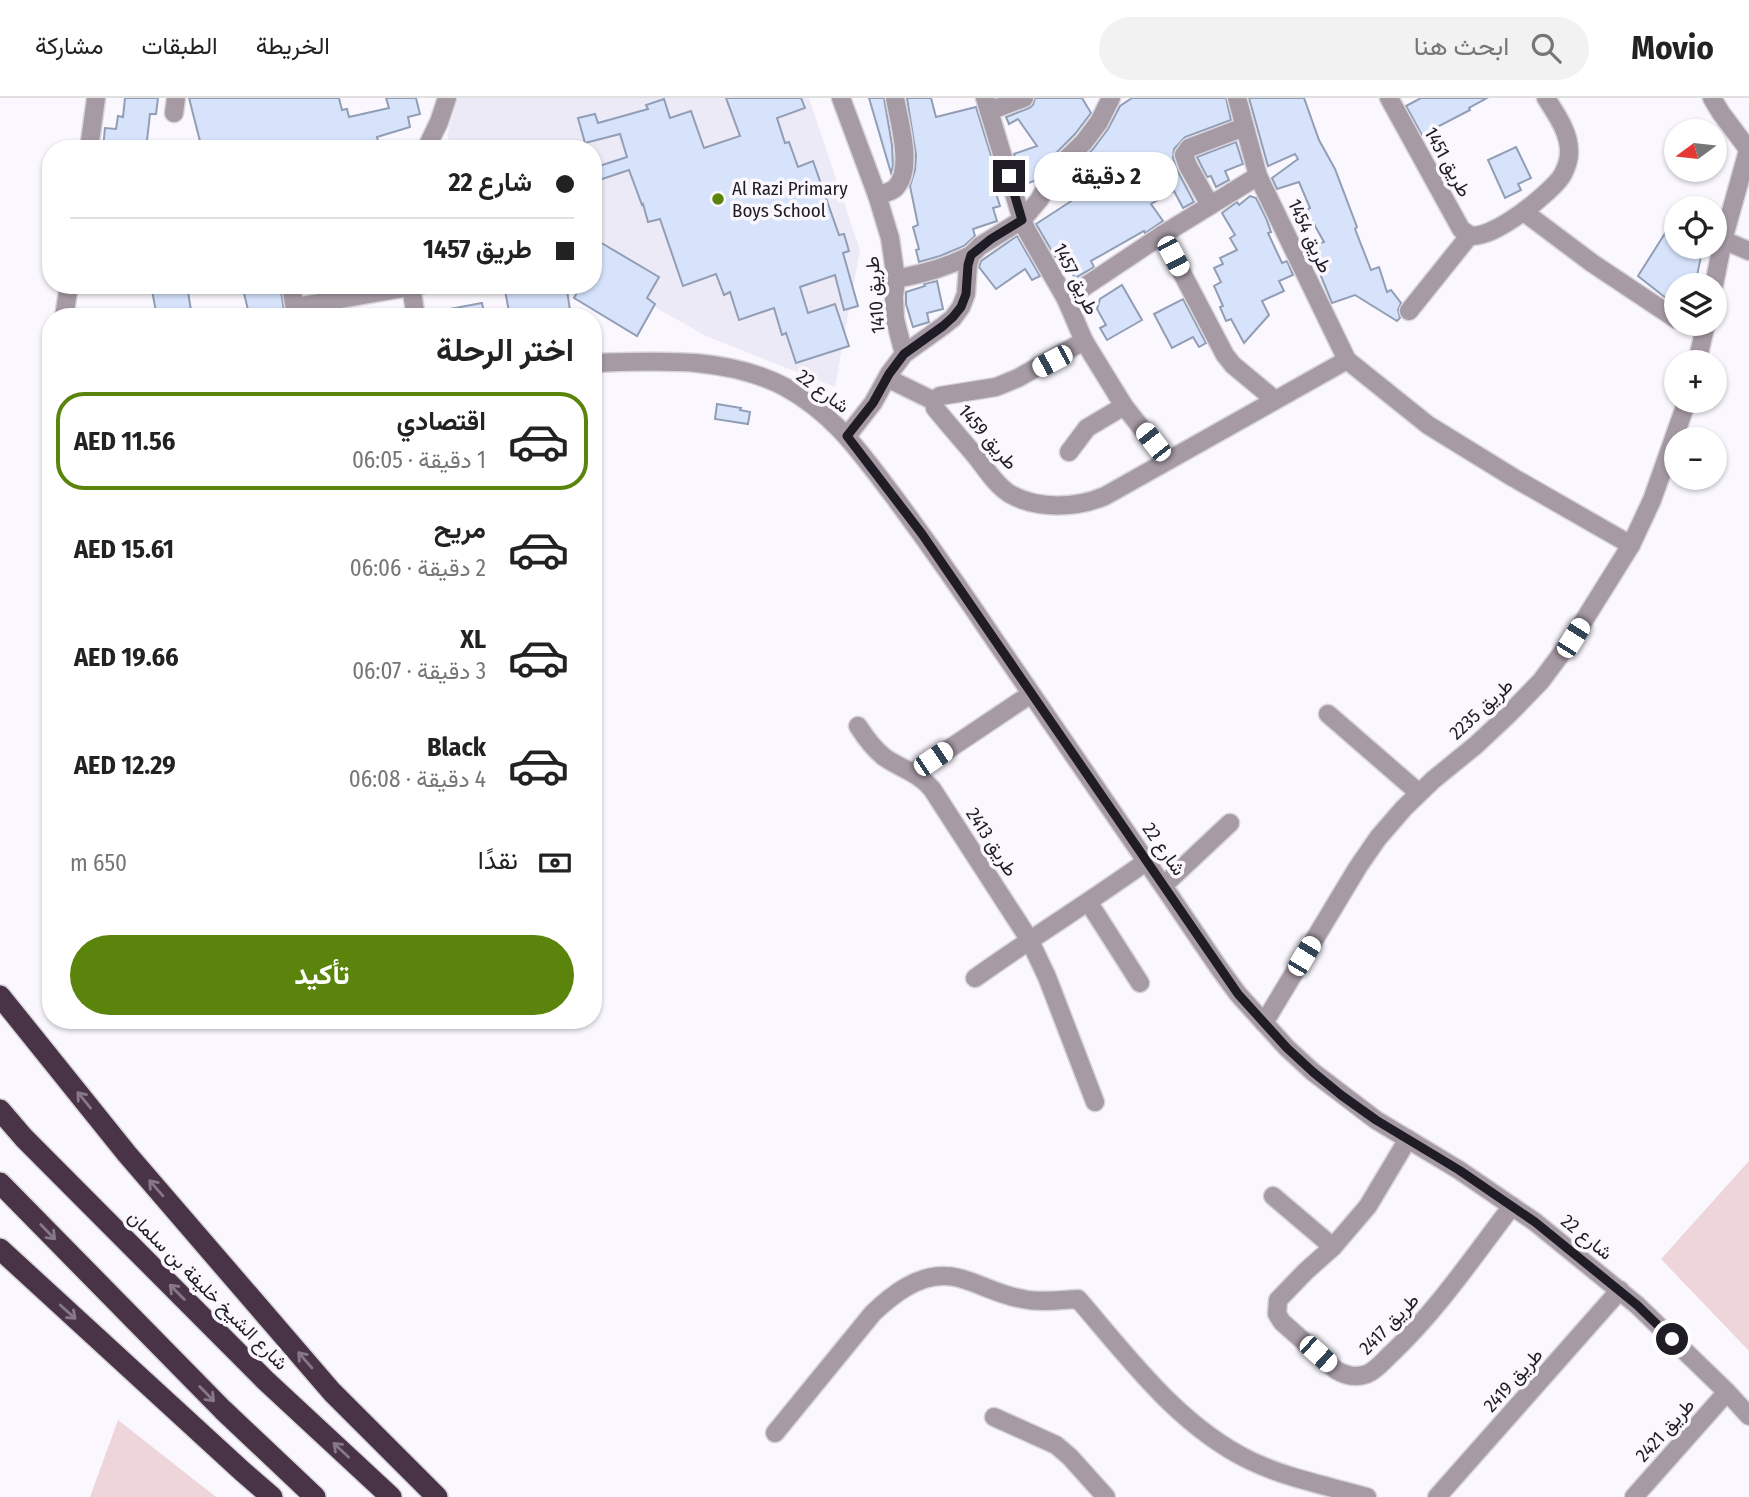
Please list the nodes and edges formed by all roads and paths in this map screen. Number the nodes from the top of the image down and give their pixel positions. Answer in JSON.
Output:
{"nodes":[{"id":1,"x":80,"y":98,"type":"edge"},
{"id":2,"x":96,"y":98,"type":"edge"},
{"id":3,"x":447,"y":98,"type":"edge"},
{"id":4,"x":841,"y":98,"type":"edge"},
{"id":5,"x":895,"y":98,"type":"edge"},
{"id":6,"x":1024,"y":98,"type":"edge"},
{"id":7,"x":1237,"y":98,"type":"edge"},
{"id":8,"x":1389,"y":98,"type":"edge"},
{"id":9,"x":1546,"y":98,"type":"edge"},
{"id":10,"x":1712,"y":98,"type":"edge"},
{"id":11,"x":1106,"y":102,"type":"edge"},
{"id":12,"x":987,"y":105,"type":"edge"},
{"id":13,"x":93,"y":119,"type":"junction"},
{"id":14,"x":1244,"y":127,"type":"junction"},
{"id":15,"x":90,"y":140,"type":"edge"},
{"id":16,"x":430,"y":140,"type":"edge"},
{"id":17,"x":1749,"y":148,"type":"edge"},
{"id":18,"x":1258,"y":176,"type":"junction"},
{"id":19,"x":877,"y":195,"type":"junction"},
{"id":20,"x":1210,"y":205,"type":"junction"},
{"id":21,"x":1524,"y":212,"type":"junction"},
{"id":22,"x":1022,"y":220,"type":"junction"},
{"id":23,"x":1727,"y":226,"type":"edge"},
{"id":24,"x":1162,"y":235,"type":"junction"},
{"id":25,"x":1475,"y":235,"type":"junction"},
{"id":26,"x":1727,"y":242,"type":"edge"},
{"id":27,"x":1749,"y":251,"type":"edge"},
{"id":28,"x":971,"y":255,"type":"junction"},
{"id":29,"x":896,"y":279,"type":"junction"},
{"id":30,"x":379,"y":294,"type":"edge"},
{"id":31,"x":1066,"y":299,"type":"junction"},
{"id":32,"x":314,"y":308,"type":"edge"},
{"id":33,"x":1409,"y":311,"type":"dead end"},
{"id":34,"x":1664,"y":311,"type":"edge"},
{"id":35,"x":1084,"y":341,"type":"junction"},
{"id":36,"x":904,"y":354,"type":"junction"},
{"id":37,"x":1347,"y":360,"type":"junction"},
{"id":38,"x":602,"y":363,"type":"edge"},
{"id":39,"x":887,"y":379,"type":"junction"},
{"id":40,"x":1275,"y":400,"type":"junction"},
{"id":41,"x":934,"y":401,"type":"junction"},
{"id":42,"x":1124,"y":406,"type":"junction"},
{"id":43,"x":1683,"y":413,"type":"edge"},
{"id":44,"x":847,"y":436,"type":"junction"},
{"id":45,"x":1069,"y":452,"type":"dead end"},
{"id":46,"x":1167,"y":460,"type":"junction"},
{"id":47,"x":1631,"y":545,"type":"junction"},
{"id":48,"x":1031,"y":694,"type":"junction"},
{"id":49,"x":1328,"y":714,"type":"dead end"},
{"id":50,"x":858,"y":726,"type":"dead end"},
{"id":51,"x":913,"y":773,"type":"junction"},
{"id":52,"x":1419,"y":793,"type":"junction"},
{"id":53,"x":1230,"y":823,"type":"dead end"},
{"id":54,"x":1147,"y":861,"type":"junction"},
{"id":55,"x":1164,"y":885,"type":"junction"},
{"id":56,"x":1088,"y":903,"type":"junction"},
{"id":57,"x":1029,"y":939,"type":"junction"},
{"id":58,"x":975,"y":978,"type":"dead end"},
{"id":59,"x":1140,"y":983,"type":"dead end"},
{"id":60,"x":0,"y":996,"type":"edge"},
{"id":61,"x":1264,"y":1023,"type":"junction"},
{"id":62,"x":1095,"y":1102,"type":"dead end"},
{"id":63,"x":0,"y":1110,"type":"edge"},
{"id":64,"x":1408,"y":1139,"type":"junction"},
{"id":65,"x":0,"y":1183,"type":"edge"},
{"id":66,"x":1273,"y":1196,"type":"dead end"},
{"id":67,"x":1512,"y":1206,"type":"junction"},
{"id":68,"x":1333,"y":1247,"type":"junction"},
{"id":69,"x":0,"y":1249,"type":"edge"},
{"id":70,"x":1620,"y":1290,"type":"junction"},
{"id":71,"x":1727,"y":1392,"type":"junction"},
{"id":72,"x":1749,"y":1416,"type":"edge"},
{"id":73,"x":994,"y":1417,"type":"dead end"},
{"id":74,"x":775,"y":1433,"type":"dead end"},
{"id":75,"x":272,"y":1497,"type":"edge"},
{"id":76,"x":315,"y":1497,"type":"edge"},
{"id":77,"x":391,"y":1497,"type":"edge"},
{"id":78,"x":438,"y":1497,"type":"edge"},
{"id":79,"x":1105,"y":1497,"type":"edge"},
{"id":80,"x":1367,"y":1497,"type":"edge"},
{"id":81,"x":1437,"y":1497,"type":"edge"},
{"id":82,"x":1634,"y":1497,"type":"edge"}],
"edges":[{"from":1,"to":13,"type":"street"},
{"from":2,"to":13,"type":"street"},
{"from":3,"to":16,"type":"street"},
{"from":4,"to":19,"type":"street","name":"طريق 1410"},
{"from":5,"to":19,"type":"street"},
{"from":6,"to":12,"type":"street"},
{"from":7,"to":14,"type":"street","name":"طريق 1454"},
{"from":8,"to":25,"type":"street","name":"طريق 1451"},
{"from":9,"to":21,"type":"street"},
{"from":10,"to":17,"type":"street"},
{"from":11,"to":22,"type":"street"},
{"from":12,"to":22,"type":"street","name":"طريق 1457"},
{"from":13,"to":15,"type":"street"},
{"from":14,"to":18,"type":"street","name":"طريق 1454"},
{"from":14,"to":20,"type":"street"},
{"from":17,"to":23,"type":"street"},
{"from":18,"to":20,"type":"street"},
{"from":18,"to":37,"type":"street","name":"طريق 1454"},
{"from":19,"to":29,"type":"street","name":"طريق 1410"},
{"from":20,"to":24,"type":"street"},
{"from":21,"to":25,"type":"street"},
{"from":21,"to":34,"type":"street"},
{"from":22,"to":28,"type":"street"},
{"from":22,"to":31,"type":"street","name":"طريق 1457"},
{"from":24,"to":31,"type":"street"},
{"from":24,"to":40,"type":"street"},
{"from":25,"to":33,"type":"street"},
{"from":26,"to":27,"type":"street"},
{"from":28,"to":29,"type":"street"},
{"from":28,"to":36,"type":"street"},
{"from":29,"to":36,"type":"street","name":"طريق 1410"},
{"from":30,"to":32,"type":"street"},
{"from":31,"to":35,"type":"street","name":"طريق 1457"},
{"from":35,"to":41,"type":"street","name":"طريق 1459"},
{"from":35,"to":42,"type":"street","name":"طريق 1457"},
{"from":36,"to":39,"type":"street","name":"طريق 1410"},
{"from":37,"to":40,"type":"street","name":"طريق 1459"},
{"from":37,"to":47,"type":"street"},
{"from":38,"to":44,"type":"street","name":"شارع 22"},
{"from":39,"to":41,"type":"street"},
{"from":39,"to":44,"type":"street","name":"طريق 1410"},
{"from":40,"to":46,"type":"street","name":"طريق 1459"},
{"from":41,"to":46,"type":"street","name":"طريق 1459"},
{"from":42,"to":45,"type":"street"},
{"from":42,"to":46,"type":"street","name":"طريق 1457"},
{"from":43,"to":47,"type":"street","name":"طريق 2235"},
{"from":44,"to":48,"type":"street","name":"شارع 22"},
{"from":47,"to":52,"type":"street","name":"طريق 2235"},
{"from":48,"to":51,"type":"street"},
{"from":48,"to":54,"type":"street","name":"شارع 22"},
{"from":49,"to":52,"type":"street"},
{"from":50,"to":51,"type":"street","name":"طريق 2413"},
{"from":51,"to":57,"type":"street","name":"طريق 2413"},
{"from":52,"to":61,"type":"street","name":"طريق 2235"},
{"from":53,"to":55,"type":"street"},
{"from":54,"to":55,"type":"street","name":"شارع 22"},
{"from":54,"to":56,"type":"street"},
{"from":55,"to":61,"type":"street","name":"شارع 22"},
{"from":56,"to":57,"type":"street"},
{"from":56,"to":59,"type":"street"},
{"from":57,"to":58,"type":"street"},
{"from":57,"to":62,"type":"street","name":"طريق 2413"},
{"from":78,"to":60,"type":"highway","one_way":true},
{"from":61,"to":64,"type":"street","name":"شارع 22"},
{"from":77,"to":63,"type":"highway","name":"شارع الشيخ خليفة بن سلمان","one_way":true},
{"from":64,"to":67,"type":"street","name":"شارع 22"},
{"from":64,"to":68,"type":"street","name":"طريق 2417"},
{"from":65,"to":76,"type":"highway","one_way":true},
{"from":66,"to":68,"type":"street"},
{"from":67,"to":68,"type":"street","name":"طريق 2417"},
{"from":67,"to":70,"type":"street","name":"شارع 22"},
{"from":69,"to":75,"type":"highway","one_way":true},
{"from":70,"to":71,"type":"street","name":"شارع 22"},
{"from":70,"to":81,"type":"street","name":"طريق 2419"},
{"from":71,"to":72,"type":"street","name":"شارع 22"},
{"from":71,"to":82,"type":"street","name":"طريق 2421"},
{"from":73,"to":79,"type":"street"},
{"from":74,"to":80,"type":"street"}]}
